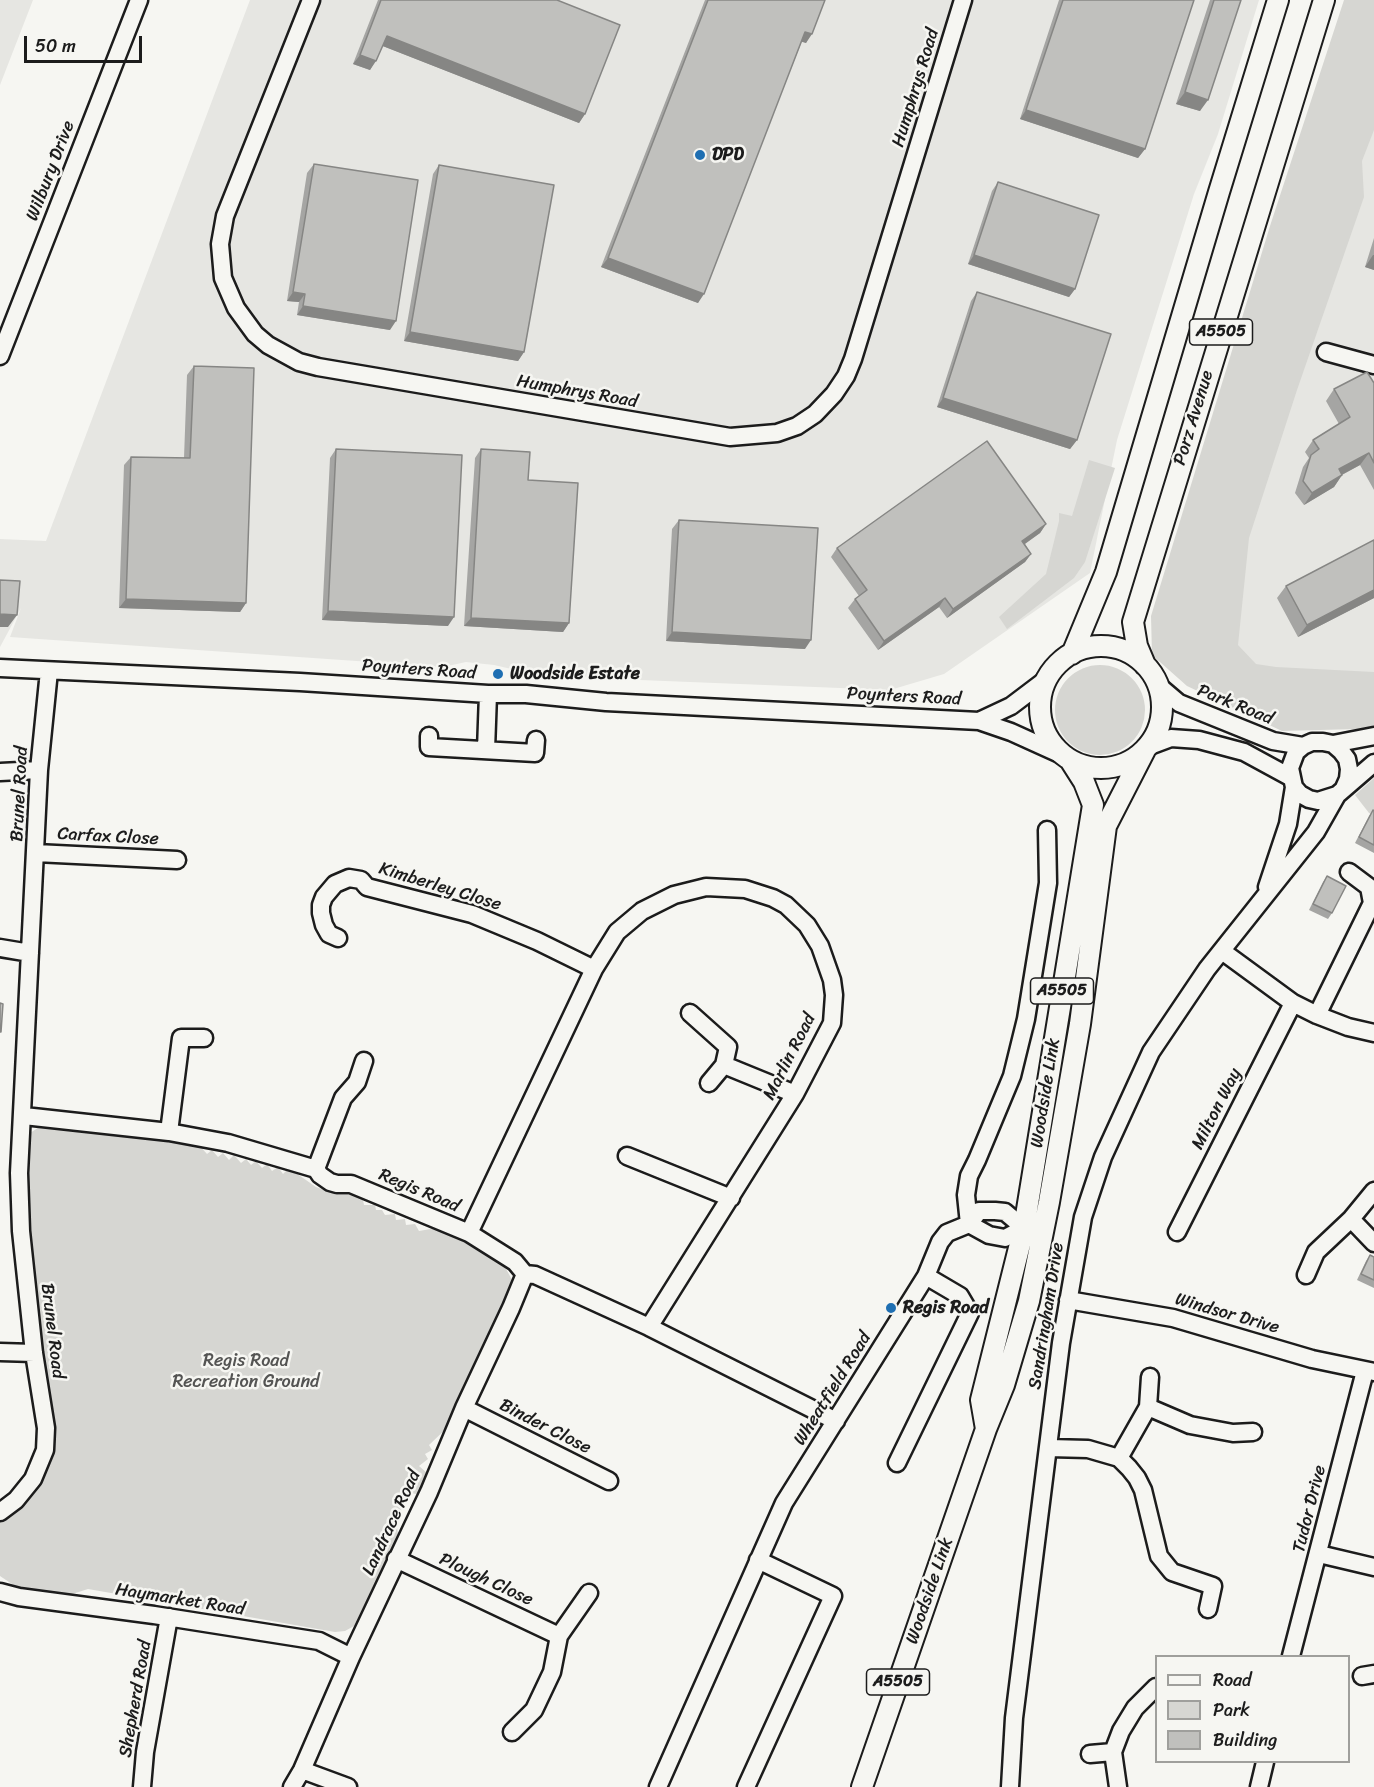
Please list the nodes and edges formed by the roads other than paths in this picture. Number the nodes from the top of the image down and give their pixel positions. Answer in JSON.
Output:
{"nodes":[{"id":1,"x":139,"y":0,"type":"edge"},
{"id":2,"x":311,"y":0,"type":"edge"},
{"id":3,"x":963,"y":0,"type":"edge"},
{"id":4,"x":1278,"y":0,"type":"edge"},
{"id":5,"x":1324,"y":0,"type":"edge"},
{"id":6,"x":1326,"y":352,"type":"dead end"},
{"id":7,"x":0,"y":356,"type":"edge"},
{"id":8,"x":1374,"y":365,"type":"edge"},
{"id":9,"x":1072,"y":654,"type":"junction"},
{"id":10,"x":1145,"y":665,"type":"junction"},
{"id":11,"x":0,"y":668,"type":"edge"},
{"id":12,"x":49,"y":671,"type":"junction"},
{"id":13,"x":1047,"y":678,"type":"junction"},
{"id":14,"x":1159,"y":686,"type":"junction"},
{"id":15,"x":488,"y":694,"type":"junction"},
{"id":16,"x":980,"y":721,"type":"junction"},
{"id":17,"x":429,"y":736,"type":"dead end"},
{"id":18,"x":1374,"y":736,"type":"edge"},
{"id":19,"x":536,"y":740,"type":"dead end"},
{"id":20,"x":1332,"y":744,"type":"junction"},
{"id":21,"x":1303,"y":746,"type":"junction"},
{"id":22,"x":1146,"y":749,"type":"junction"},
{"id":23,"x":486,"y":750,"type":"junction"},
{"id":24,"x":1067,"y":758,"type":"junction"},
{"id":25,"x":1374,"y":763,"type":"edge"},
{"id":26,"x":39,"y":770,"type":"junction"},
{"id":27,"x":0,"y":772,"type":"edge"},
{"id":28,"x":1292,"y":782,"type":"junction"},
{"id":29,"x":1340,"y":792,"type":"junction"},
{"id":30,"x":1047,"y":830,"type":"dead end"},
{"id":31,"x":36,"y":853,"type":"junction"},
{"id":32,"x":177,"y":860,"type":"dead end"},
{"id":33,"x":1348,"y":872,"type":"dead end"},
{"id":34,"x":1263,"y":899,"type":"junction"},
{"id":35,"x":338,"y":938,"type":"dead end"},
{"id":36,"x":0,"y":948,"type":"edge"},
{"id":37,"x":1222,"y":951,"type":"junction"},
{"id":38,"x":30,"y":953,"type":"junction"},
{"id":39,"x":594,"y":969,"type":"junction"},
{"id":40,"x":1293,"y":1003,"type":"junction"},
{"id":41,"x":690,"y":1013,"type":"dead end"},
{"id":42,"x":1317,"y":1016,"type":"junction"},
{"id":43,"x":1374,"y":1033,"type":"edge"},
{"id":44,"x":204,"y":1038,"type":"dead end"},
{"id":45,"x":364,"y":1061,"type":"dead end"},
{"id":46,"x":724,"y":1065,"type":"junction"},
{"id":47,"x":709,"y":1083,"type":"dead end"},
{"id":48,"x":795,"y":1094,"type":"junction"},
{"id":49,"x":24,"y":1116,"type":"junction"},
{"id":50,"x":169,"y":1132,"type":"junction"},
{"id":51,"x":627,"y":1156,"type":"dead end"},
{"id":52,"x":315,"y":1169,"type":"junction"},
{"id":53,"x":1374,"y":1191,"type":"edge"},
{"id":54,"x":731,"y":1198,"type":"junction"},
{"id":55,"x":1352,"y":1220,"type":"junction"},
{"id":56,"x":969,"y":1224,"type":"junction"},
{"id":57,"x":1033,"y":1230,"type":"junction"},
{"id":58,"x":1176,"y":1232,"type":"dead end"},
{"id":59,"x":469,"y":1233,"type":"junction"},
{"id":60,"x":1374,"y":1242,"type":"edge"},
{"id":61,"x":525,"y":1274,"type":"junction"},
{"id":62,"x":1306,"y":1275,"type":"dead end"},
{"id":63,"x":926,"y":1276,"type":"junction"},
{"id":64,"x":1068,"y":1300,"type":"junction"},
{"id":65,"x":649,"y":1328,"type":"junction"},
{"id":66,"x":0,"y":1352,"type":"edge"},
{"id":67,"x":34,"y":1353,"type":"junction"},
{"id":68,"x":1370,"y":1371,"type":"edge"},
{"id":69,"x":1150,"y":1377,"type":"dead end"},
{"id":70,"x":1148,"y":1407,"type":"junction"},
{"id":71,"x":464,"y":1408,"type":"junction"},
{"id":72,"x":836,"y":1421,"type":"junction"},
{"id":73,"x":1253,"y":1432,"type":"dead end"},
{"id":74,"x":1049,"y":1448,"type":"junction"},
{"id":75,"x":1119,"y":1458,"type":"junction"},
{"id":76,"x":897,"y":1463,"type":"dead end"},
{"id":77,"x":609,"y":1481,"type":"dead end"},
{"id":78,"x":0,"y":1512,"type":"edge"},
{"id":79,"x":1319,"y":1554,"type":"junction"},
{"id":80,"x":396,"y":1559,"type":"junction"},
{"id":81,"x":758,"y":1560,"type":"junction"},
{"id":82,"x":1374,"y":1567,"type":"edge"},
{"id":83,"x":0,"y":1592,"type":"edge"},
{"id":84,"x":590,"y":1593,"type":"dead end"},
{"id":85,"x":1208,"y":1609,"type":"dead end"},
{"id":86,"x":169,"y":1617,"type":"junction"},
{"id":87,"x":559,"y":1636,"type":"junction"},
{"id":88,"x":1291,"y":1655,"type":"edge"},
{"id":89,"x":351,"y":1657,"type":"junction"},
{"id":90,"x":1155,"y":1688,"type":"edge"},
{"id":91,"x":512,"y":1732,"type":"dead end"},
{"id":92,"x":1113,"y":1752,"type":"junction"},
{"id":93,"x":1090,"y":1755,"type":"dead end"},
{"id":94,"x":1265,"y":1763,"type":"edge"},
{"id":95,"x":302,"y":1770,"type":"junction"},
{"id":96,"x":142,"y":1787,"type":"edge"},
{"id":97,"x":292,"y":1787,"type":"edge"},
{"id":98,"x":348,"y":1787,"type":"edge"},
{"id":99,"x":658,"y":1787,"type":"edge"},
{"id":100,"x":746,"y":1787,"type":"edge"},
{"id":101,"x":862,"y":1787,"type":"edge"},
{"id":102,"x":1010,"y":1787,"type":"edge"},
{"id":103,"x":1118,"y":1787,"type":"edge"},
{"id":104,"x":1259,"y":1787,"type":"edge"}],
"edges":[{"from":1,"to":7,"type":"street","name":"Wilbury Drive"},
{"from":2,"to":3,"type":"street","name":"Humphrys Road"},
{"from":4,"to":9,"type":"main road","number":"A5505"},
{"from":5,"to":10,"type":"main road","name":"Porz Avenue","number":"A5505"},
{"from":6,"to":8,"type":"street"},
{"from":9,"to":10,"type":"main road"},
{"from":9,"to":13,"type":"main road"},
{"from":10,"to":14,"type":"main road"},
{"from":11,"to":12,"type":"street","name":"Poynters Road"},
{"from":12,"to":15,"type":"street","name":"Poynters Road"},
{"from":12,"to":26,"type":"street","name":"Brunel Road"},
{"from":13,"to":16,"type":"street","name":"Poynters Road"},
{"from":13,"to":24,"type":"main road"},
{"from":14,"to":21,"type":"street","name":"Park Road"},
{"from":14,"to":22,"type":"main road"},
{"from":15,"to":16,"type":"street","name":"Poynters Road"},
{"from":15,"to":23,"type":"street"},
{"from":16,"to":24,"type":"street","name":"Poynters Road"},
{"from":17,"to":23,"type":"street"},
{"from":18,"to":20,"type":"street"},
{"from":19,"to":23,"type":"street"},
{"from":20,"to":21,"type":"street"},
{"from":20,"to":29,"type":"street"},
{"from":21,"to":28,"type":"street"},
{"from":22,"to":24,"type":"main road"},
{"from":22,"to":28,"type":"street"},
{"from":22,"to":57,"type":"main road","name":"Woodside Link","number":"A5505"},
{"from":24,"to":57,"type":"main road","name":"Woodside Link","number":"A5505"},
{"from":25,"to":29,"type":"street"},
{"from":26,"to":27,"type":"street"},
{"from":26,"to":31,"type":"street","name":"Brunel Road"},
{"from":28,"to":29,"type":"street"},
{"from":28,"to":34,"type":"street","name":"Sandringham Drive"},
{"from":29,"to":34,"type":"street","name":"Sandringham Drive"},
{"from":30,"to":56,"type":"street"},
{"from":31,"to":32,"type":"street","name":"Carfax Close"},
{"from":31,"to":38,"type":"street","name":"Brunel Road"},
{"from":33,"to":42,"type":"street"},
{"from":34,"to":37,"type":"street","name":"Sandringham Drive"},
{"from":35,"to":39,"type":"street","name":"Kimberley Close"},
{"from":36,"to":38,"type":"street"},
{"from":37,"to":40,"type":"street"},
{"from":37,"to":64,"type":"street","name":"Sandringham Drive"},
{"from":38,"to":49,"type":"street","name":"Brunel Road"},
{"from":39,"to":48,"type":"street","name":"Marlin Road"},
{"from":39,"to":59,"type":"street","name":"Marlin Road"},
{"from":40,"to":42,"type":"street"},
{"from":40,"to":58,"type":"street","name":"Milton Way"},
{"from":41,"to":46,"type":"street"},
{"from":42,"to":43,"type":"street"},
{"from":44,"to":50,"type":"street"},
{"from":45,"to":52,"type":"street"},
{"from":46,"to":47,"type":"street"},
{"from":46,"to":48,"type":"street"},
{"from":48,"to":54,"type":"street","name":"Marlin Road"},
{"from":49,"to":50,"type":"street","name":"Regis Road"},
{"from":49,"to":67,"type":"street","name":"Brunel Road"},
{"from":50,"to":52,"type":"street","name":"Regis Road"},
{"from":51,"to":54,"type":"street"},
{"from":52,"to":59,"type":"street","name":"Regis Road"},
{"from":53,"to":55,"type":"street"},
{"from":54,"to":65,"type":"street","name":"Marlin Road"},
{"from":55,"to":60,"type":"street"},
{"from":55,"to":62,"type":"street"},
{"from":56,"to":57,"type":"street"},
{"from":56,"to":57,"type":"street","name":"Wheatfield Road"},
{"from":56,"to":63,"type":"street","name":"Wheatfield Road"},
{"from":57,"to":101,"type":"main road","name":"Woodside Link","number":"A5505"},
{"from":59,"to":61,"type":"street","name":"Regis Road"},
{"from":61,"to":65,"type":"street","name":"Regis Road"},
{"from":61,"to":71,"type":"street","name":"Landrace Road"},
{"from":63,"to":72,"type":"street","name":"Wheatfield Road"},
{"from":63,"to":76,"type":"street"},
{"from":64,"to":68,"type":"street","name":"Windsor Drive"},
{"from":64,"to":74,"type":"street","name":"Sandringham Drive"},
{"from":65,"to":72,"type":"street","name":"Regis Road"},
{"from":66,"to":67,"type":"street"},
{"from":67,"to":78,"type":"street","name":"Brunel Road"},
{"from":68,"to":79,"type":"street","name":"Tudor Drive"},
{"from":69,"to":70,"type":"street"},
{"from":70,"to":73,"type":"street"},
{"from":70,"to":75,"type":"street"},
{"from":71,"to":77,"type":"street","name":"Binder Close"},
{"from":71,"to":80,"type":"street","name":"Landrace Road"},
{"from":72,"to":81,"type":"street","name":"Wheatfield Road"},
{"from":74,"to":75,"type":"street"},
{"from":74,"to":102,"type":"street","name":"Sandringham Drive"},
{"from":75,"to":85,"type":"street"},
{"from":79,"to":82,"type":"street"},
{"from":79,"to":88,"type":"street","name":"Tudor Drive"},
{"from":80,"to":87,"type":"street","name":"Plough Close"},
{"from":80,"to":89,"type":"street","name":"Landrace Road"},
{"from":81,"to":99,"type":"street","name":"Wheatfield Road"},
{"from":81,"to":100,"type":"street"},
{"from":83,"to":86,"type":"street","name":"Haymarket Road"},
{"from":84,"to":87,"type":"street"},
{"from":86,"to":89,"type":"street","name":"Haymarket Road"},
{"from":86,"to":96,"type":"street","name":"Shepherd Road"},
{"from":87,"to":91,"type":"street"},
{"from":89,"to":95,"type":"street","name":"Landrace Road"},
{"from":90,"to":92,"type":"street"},
{"from":92,"to":93,"type":"street"},
{"from":92,"to":103,"type":"street"},
{"from":94,"to":104,"type":"street"},
{"from":95,"to":97,"type":"street","name":"Landrace Road"},
{"from":95,"to":98,"type":"street"}]}
